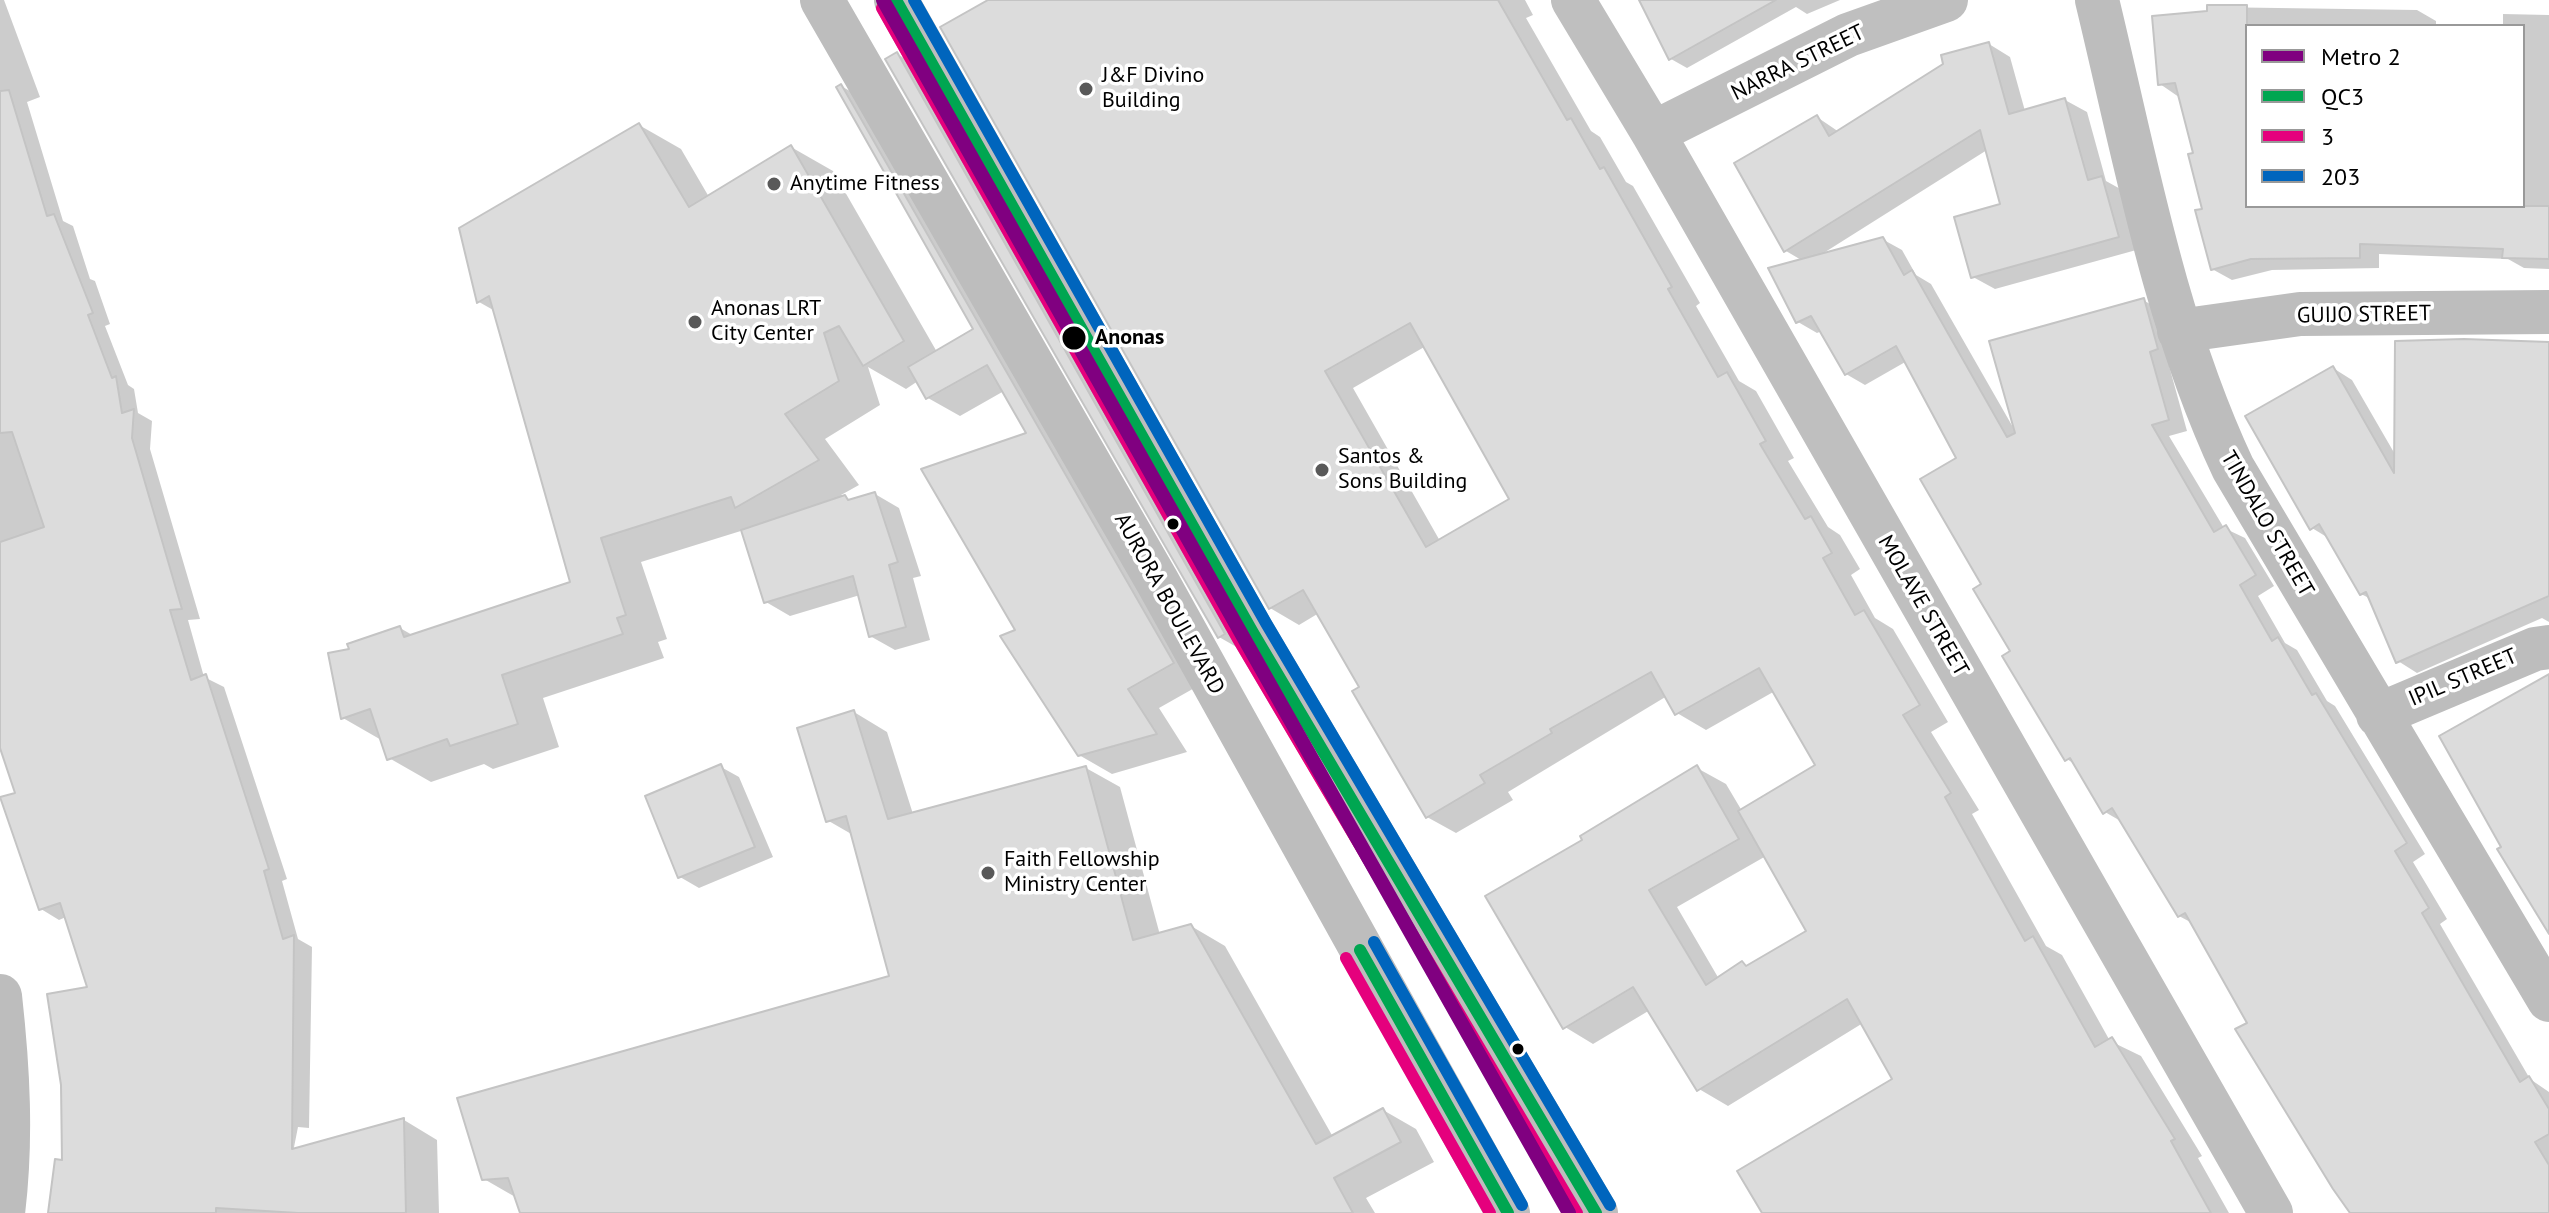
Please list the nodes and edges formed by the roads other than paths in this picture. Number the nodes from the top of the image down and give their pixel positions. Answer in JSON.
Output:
{"nodes":[{"id":1,"x":822,"y":0,"type":"edge"},
{"id":2,"x":896,"y":0,"type":"edge"},
{"id":3,"x":1573,"y":0,"type":"edge"},
{"id":4,"x":1946,"y":0,"type":"edge"},
{"id":5,"x":2097,"y":0,"type":"edge"},
{"id":6,"x":1653,"y":133,"type":"junction"},
{"id":7,"x":2549,"y":312,"type":"edge"},
{"id":8,"x":2179,"y":331,"type":"junction"},
{"id":9,"x":2549,"y":647,"type":"edge"},
{"id":10,"x":2378,"y":715,"type":"junction"},
{"id":11,"x":0,"y":996,"type":"edge"},
{"id":12,"x":2549,"y":1000,"type":"edge"},
{"id":13,"x":3,"y":1213,"type":"edge"},
{"id":14,"x":1508,"y":1213,"type":"edge"},
{"id":15,"x":1596,"y":1213,"type":"edge"},
{"id":16,"x":2271,"y":1213,"type":"edge"}],
"edges":[{"from":1,"to":14,"type":"main road","name":"AURORA BOULEVARD"},
{"from":2,"to":15,"type":"main road"},
{"from":3,"to":6,"type":"street","name":"MOLAVE STREET"},
{"from":4,"to":6,"type":"street","name":"NARRA STREET"},
{"from":5,"to":8,"type":"main road","name":"TINDALO STREET"},
{"from":6,"to":16,"type":"street","name":"MOLAVE STREET"},
{"from":7,"to":8,"type":"main road","name":"GUIJO STREET"},
{"from":8,"to":10,"type":"main road","name":"TINDALO STREET"},
{"from":9,"to":10,"type":"main road","name":"IPIL STREET"},
{"from":10,"to":12,"type":"main road","name":"TINDALO STREET"},
{"from":11,"to":13,"type":"main road"}]}
